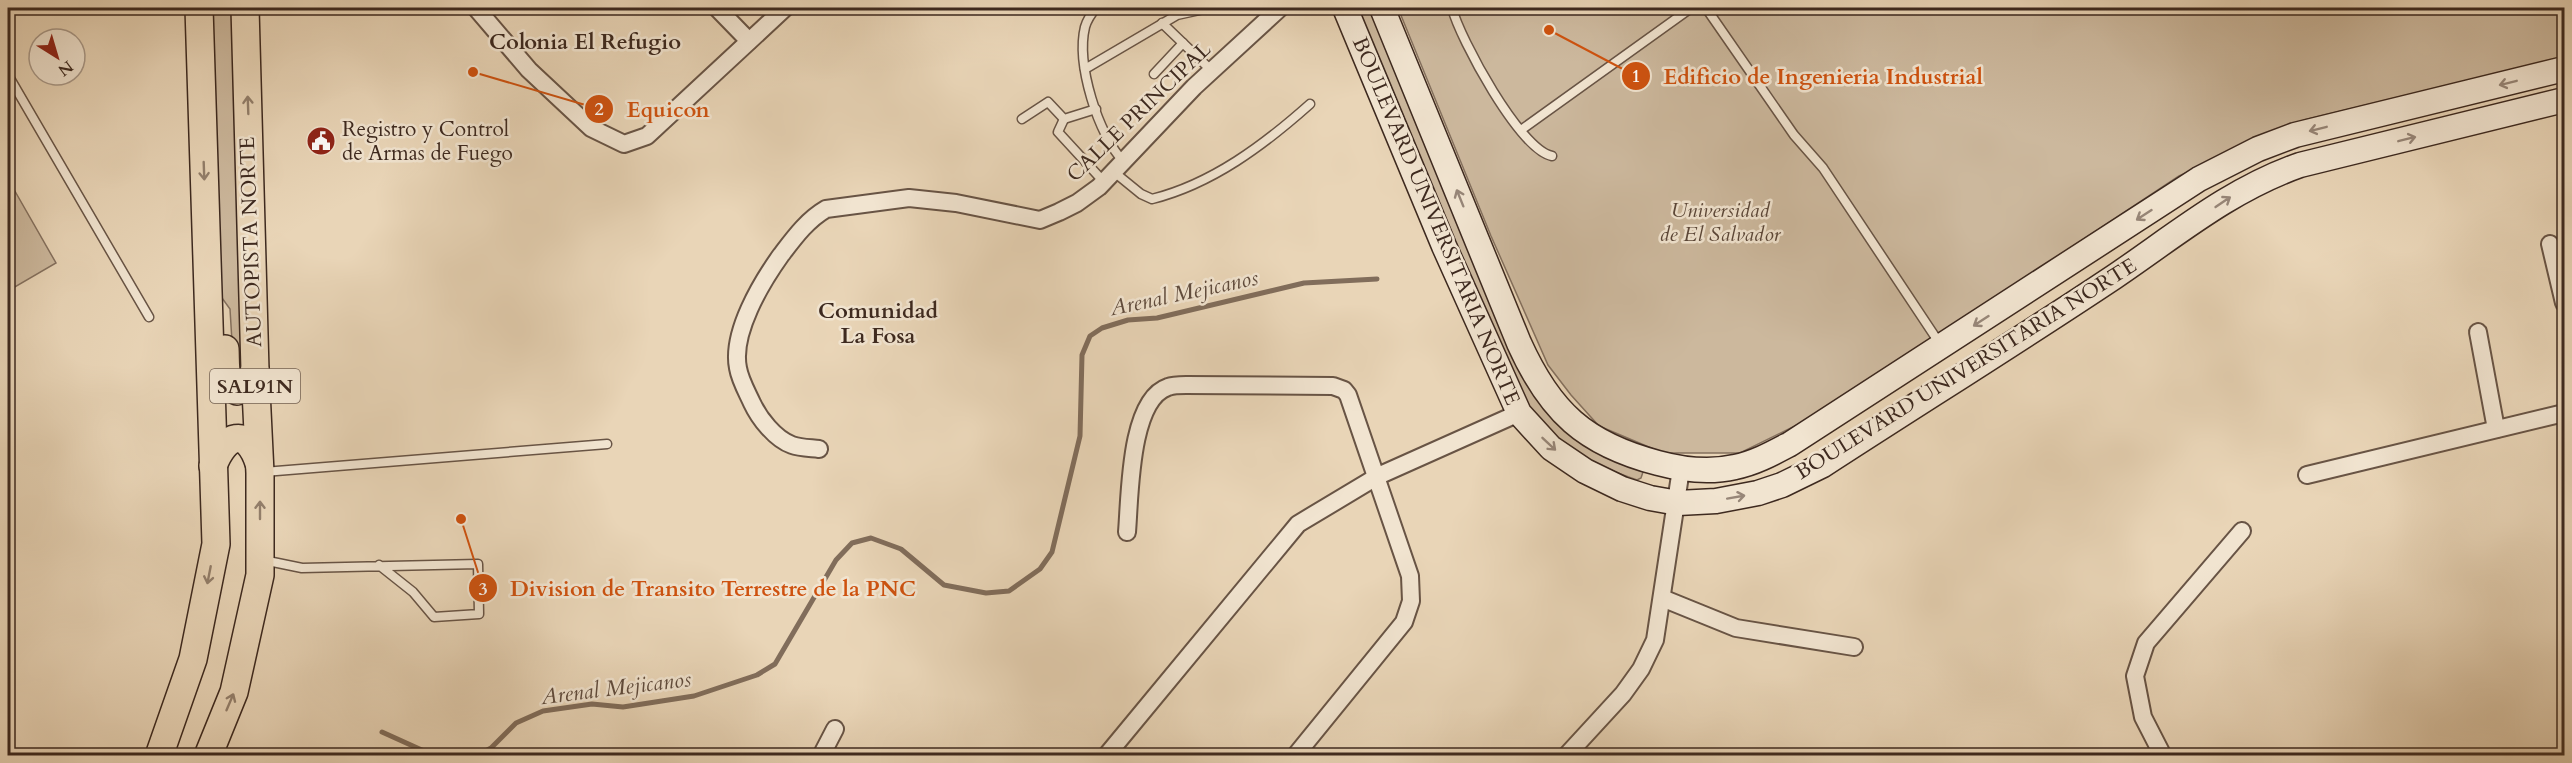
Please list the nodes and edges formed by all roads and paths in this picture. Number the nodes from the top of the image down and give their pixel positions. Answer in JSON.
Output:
{"nodes":[{"id":1,"x":199,"y":8,"type":"edge"},
{"id":2,"x":245,"y":8,"type":"edge"},
{"id":3,"x":476,"y":8,"type":"edge"},
{"id":4,"x":717,"y":8,"type":"edge"},
{"id":5,"x":785,"y":8,"type":"edge"},
{"id":6,"x":1096,"y":8,"type":"edge"},
{"id":7,"x":1209,"y":8,"type":"edge"},
{"id":8,"x":1280,"y":8,"type":"edge"},
{"id":9,"x":1345,"y":8,"type":"edge"},
{"id":10,"x":1382,"y":8,"type":"edge"},
{"id":11,"x":1452,"y":8,"type":"edge"},
{"id":12,"x":1691,"y":8,"type":"edge"},
{"id":13,"x":1706,"y":8,"type":"edge"},
{"id":14,"x":1185,"y":10,"type":"edge"},
{"id":15,"x":1162,"y":23,"type":"junction"},
{"id":16,"x":749,"y":42,"type":"junction"},
{"id":17,"x":1182,"y":43,"type":"junction"},
{"id":18,"x":1085,"y":69,"type":"junction"},
{"id":19,"x":2565,"y":69,"type":"edge"},
{"id":20,"x":1212,"y":71,"type":"junction"},
{"id":21,"x":1154,"y":74,"type":"dead end"},
{"id":22,"x":8,"y":75,"type":"edge"},
{"id":23,"x":2565,"y":100,"type":"edge"},
{"id":24,"x":1310,"y":104,"type":"dead end"},
{"id":25,"x":1096,"y":109,"type":"junction"},
{"id":26,"x":1022,"y":119,"type":"dead end"},
{"id":27,"x":1064,"y":119,"type":"junction"},
{"id":28,"x":1521,"y":130,"type":"junction"},
{"id":29,"x":1552,"y":156,"type":"dead end"},
{"id":30,"x":1114,"y":172,"type":"junction"},
{"id":31,"x":2550,"y":244,"type":"dead end"},
{"id":32,"x":208,"y":301,"type":"junction"},
{"id":33,"x":2565,"y":303,"type":"edge"},
{"id":34,"x":149,"y":317,"type":"dead end"},
{"id":35,"x":2478,"y":332,"type":"dead end"},
{"id":36,"x":1942,"y":347,"type":"junction"},
{"id":37,"x":255,"y":370,"type":"junction"},
{"id":38,"x":1518,"y":413,"type":"junction"},
{"id":39,"x":2565,"y":413,"type":"edge"},
{"id":40,"x":2496,"y":429,"type":"junction"},
{"id":41,"x":607,"y":444,"type":"dead end"},
{"id":42,"x":819,"y":449,"type":"dead end"},
{"id":43,"x":213,"y":466,"type":"junction"},
{"id":44,"x":260,"y":468,"type":"junction"},
{"id":45,"x":1681,"y":469,"type":"junction"},
{"id":46,"x":2307,"y":475,"type":"dead end"},
{"id":47,"x":1378,"y":476,"type":"junction"},
{"id":48,"x":1678,"y":503,"type":"junction"},
{"id":49,"x":2242,"y":531,"type":"dead end"},
{"id":50,"x":1127,"y":532,"type":"dead end"},
{"id":51,"x":260,"y":559,"type":"junction"},
{"id":52,"x":379,"y":565,"type":"junction"},
{"id":53,"x":1662,"y":598,"type":"junction"},
{"id":54,"x":1854,"y":646,"type":"dead end"},
{"id":55,"x":835,"y":729,"type":"dead end"},
{"id":56,"x":159,"y":756,"type":"edge"},
{"id":57,"x":208,"y":756,"type":"edge"},
{"id":58,"x":821,"y":756,"type":"edge"},
{"id":59,"x":1106,"y":756,"type":"edge"},
{"id":60,"x":1294,"y":756,"type":"edge"},
{"id":61,"x":1566,"y":756,"type":"edge"},
{"id":62,"x":2163,"y":756,"type":"edge"}],
"edges":[{"from":1,"to":32,"type":"main road","number":"SAL91N","one_way":true},
{"from":37,"to":2,"type":"main road","name":"AUTOPISTA NORTE","number":"SAL91N","one_way":true},
{"from":3,"to":16,"type":"street"},
{"from":4,"to":16,"type":"street"},
{"from":5,"to":16,"type":"street"},
{"from":6,"to":18,"type":"lane"},
{"from":7,"to":14,"type":"lane"},
{"from":8,"to":20,"type":"street","name":"CALLE PRINCIPAL"},
{"from":9,"to":38,"type":"main road","name":"BOULEVARD UNIVERSITARIA NORTE"},
{"from":45,"to":10,"type":"main road","name":"BOULEVARD UNIVERSITARIA NORTE","one_way":true},
{"from":11,"to":28,"type":"lane"},
{"from":12,"to":28,"type":"lane"},
{"from":13,"to":36,"type":"lane"},
{"from":14,"to":15,"type":"lane"},
{"from":15,"to":17,"type":"lane"},
{"from":15,"to":18,"type":"lane"},
{"from":17,"to":20,"type":"lane"},
{"from":17,"to":21,"type":"lane"},
{"from":18,"to":25,"type":"lane"},
{"from":19,"to":36,"type":"main road","name":"BOULEVARD UNIVERSITARIA NORTE","one_way":true},
{"from":20,"to":30,"type":"street","name":"CALLE PRINCIPAL"},
{"from":22,"to":34,"type":"lane"},
{"from":48,"to":23,"type":"main road","name":"BOULEVARD UNIVERSITARIA NORTE","one_way":true},
{"from":24,"to":30,"type":"lane"},
{"from":25,"to":27,"type":"lane"},
{"from":25,"to":30,"type":"lane"},
{"from":26,"to":27,"type":"lane"},
{"from":27,"to":30,"type":"lane"},
{"from":28,"to":29,"type":"lane"},
{"from":30,"to":42,"type":"street","name":"CALLE PRINCIPAL"},
{"from":31,"to":33,"type":"street"},
{"from":32,"to":37,"type":"main road"},
{"from":32,"to":43,"type":"main road","number":"SAL91N"},
{"from":35,"to":40,"type":"street"},
{"from":36,"to":45,"type":"main road","name":"BOULEVARD UNIVERSITARIA NORTE"},
{"from":37,"to":44,"type":"main road","name":"AUTOPISTA NORTE","number":"SAL91N"},
{"from":38,"to":47,"type":"street"},
{"from":38,"to":48,"type":"main road","name":"BOULEVARD UNIVERSITARIA NORTE","one_way":true},
{"from":39,"to":40,"type":"street"},
{"from":40,"to":46,"type":"street"},
{"from":41,"to":44,"type":"lane"},
{"from":43,"to":44,"type":"main road"},
{"from":43,"to":56,"type":"main road","number":"SAL91N","one_way":true},
{"from":51,"to":44,"type":"main road","name":"AUTOPISTA NORTE","number":"SAL91N","one_way":true},
{"from":45,"to":48,"type":"street"},
{"from":47,"to":50,"type":"street"},
{"from":47,"to":59,"type":"street"},
{"from":47,"to":60,"type":"street"},
{"from":48,"to":53,"type":"street"},
{"from":49,"to":62,"type":"street"},
{"from":51,"to":52,"type":"lane"},
{"from":57,"to":51,"type":"main road","name":"AUTOPISTA NORTE","number":"SAL91N","one_way":true},
{"from":52,"to":52,"type":"lane"},
{"from":53,"to":54,"type":"street"},
{"from":53,"to":61,"type":"street"},
{"from":55,"to":58,"type":"street"}]}
